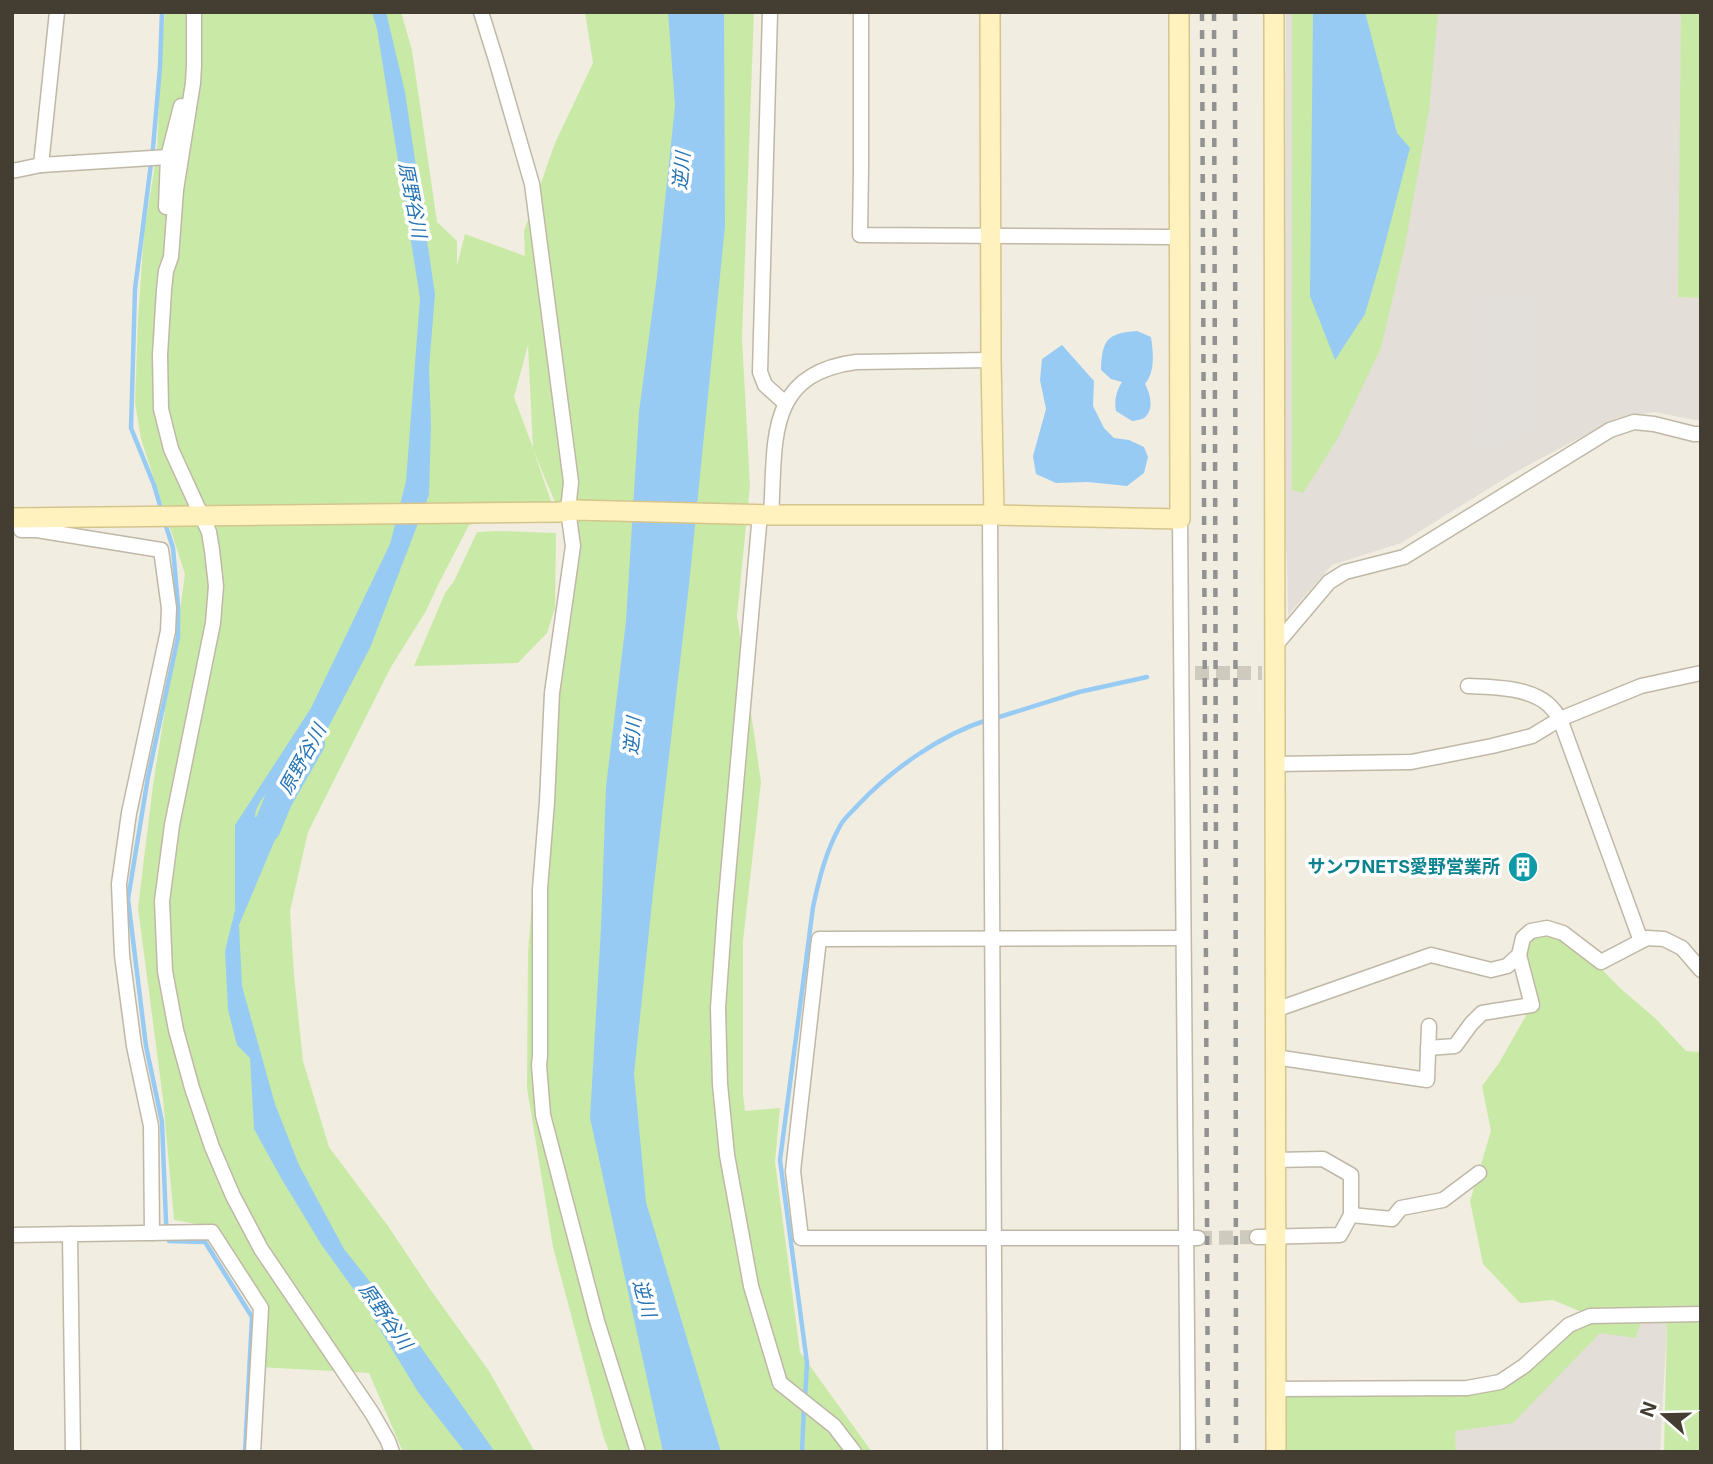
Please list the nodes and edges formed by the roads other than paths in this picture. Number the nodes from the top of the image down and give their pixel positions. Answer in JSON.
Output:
{"nodes":[{"id":1,"x":57,"y":12,"type":"edge"},
{"id":2,"x":194,"y":12,"type":"edge"},
{"id":3,"x":481,"y":12,"type":"edge"},
{"id":4,"x":770,"y":12,"type":"edge"},
{"id":5,"x":861,"y":12,"type":"edge"},
{"id":6,"x":990,"y":12,"type":"edge"},
{"id":7,"x":1179,"y":12,"type":"edge"},
{"id":8,"x":1274,"y":12,"type":"edge"},
{"id":9,"x":193,"y":83,"type":"junction"},
{"id":10,"x":168,"y":157,"type":"junction"},
{"id":11,"x":41,"y":165,"type":"junction"},
{"id":12,"x":12,"y":171,"type":"edge"},
{"id":13,"x":992,"y":235,"type":"junction"},
{"id":14,"x":1179,"y":241,"type":"junction"},
{"id":15,"x":171,"y":257,"type":"junction"},
{"id":16,"x":991,"y":359,"type":"junction"},
{"id":17,"x":785,"y":403,"type":"junction"},
{"id":18,"x":1701,"y":434,"type":"edge"},
{"id":19,"x":567,"y":511,"type":"junction"},
{"id":20,"x":761,"y":514,"type":"junction"},
{"id":21,"x":992,"y":515,"type":"junction"},
{"id":22,"x":201,"y":516,"type":"junction"},
{"id":23,"x":17,"y":518,"type":"edge"},
{"id":24,"x":1180,"y":519,"type":"junction"},
{"id":25,"x":1274,"y":647,"type":"junction"},
{"id":26,"x":1701,"y":673,"type":"edge"},
{"id":27,"x":1468,"y":686,"type":"dead end"},
{"id":28,"x":1560,"y":719,"type":"junction"},
{"id":29,"x":1274,"y":764,"type":"junction"},
{"id":30,"x":992,"y":937,"type":"junction"},
{"id":31,"x":1184,"y":938,"type":"junction"},
{"id":32,"x":1641,"y":941,"type":"junction"},
{"id":33,"x":1519,"y":955,"type":"junction"},
{"id":34,"x":1701,"y":970,"type":"edge"},
{"id":35,"x":1275,"y":1010,"type":"junction"},
{"id":36,"x":1429,"y":1026,"type":"dead end"},
{"id":37,"x":1428,"y":1048,"type":"junction"},
{"id":38,"x":1275,"y":1057,"type":"junction"},
{"id":39,"x":1275,"y":1160,"type":"junction"},
{"id":40,"x":1479,"y":1173,"type":"dead end"},
{"id":41,"x":1351,"y":1216,"type":"junction"},
{"id":42,"x":152,"y":1233,"type":"junction"},
{"id":43,"x":69,"y":1234,"type":"junction"},
{"id":44,"x":12,"y":1235,"type":"edge"},
{"id":45,"x":994,"y":1237,"type":"junction"},
{"id":46,"x":1266,"y":1237,"type":"junction"},
{"id":47,"x":1192,"y":1238,"type":"junction"},
{"id":48,"x":1701,"y":1314,"type":"edge"},
{"id":49,"x":1275,"y":1389,"type":"junction"},
{"id":50,"x":73,"y":1452,"type":"edge"},
{"id":51,"x":253,"y":1452,"type":"edge"},
{"id":52,"x":393,"y":1452,"type":"edge"},
{"id":53,"x":638,"y":1452,"type":"edge"},
{"id":54,"x":854,"y":1452,"type":"edge"},
{"id":55,"x":995,"y":1452,"type":"edge"},
{"id":56,"x":1188,"y":1452,"type":"edge"},
{"id":57,"x":1276,"y":1452,"type":"edge"}],
"edges":[{"from":1,"to":11,"type":"street"},
{"from":2,"to":9,"type":"street"},
{"from":3,"to":19,"type":"street"},
{"from":4,"to":17,"type":"street"},
{"from":5,"to":13,"type":"street"},
{"from":6,"to":13,"type":"street"},
{"from":7,"to":14,"type":"street"},
{"from":8,"to":25,"type":"street"},
{"from":9,"to":10,"type":"street"},
{"from":9,"to":15,"type":"street"},
{"from":10,"to":11,"type":"street"},
{"from":10,"to":15,"type":"street"},
{"from":11,"to":12,"type":"street"},
{"from":13,"to":14,"type":"street"},
{"from":13,"to":16,"type":"street"},
{"from":14,"to":24,"type":"street"},
{"from":15,"to":22,"type":"street"},
{"from":16,"to":17,"type":"street"},
{"from":16,"to":21,"type":"street"},
{"from":17,"to":20,"type":"street"},
{"from":18,"to":25,"type":"street"},
{"from":19,"to":20,"type":"street"},
{"from":19,"to":22,"type":"street"},
{"from":19,"to":53,"type":"street"},
{"from":20,"to":21,"type":"street"},
{"from":20,"to":54,"type":"street"},
{"from":21,"to":24,"type":"street"},
{"from":21,"to":30,"type":"street"},
{"from":22,"to":23,"type":"street"},
{"from":22,"to":52,"type":"street"},
{"from":23,"to":42,"type":"street"},
{"from":24,"to":31,"type":"street"},
{"from":25,"to":29,"type":"street"},
{"from":26,"to":28,"type":"street"},
{"from":27,"to":28,"type":"street"},
{"from":28,"to":29,"type":"street"},
{"from":28,"to":32,"type":"street"},
{"from":29,"to":35,"type":"street"},
{"from":30,"to":31,"type":"street"},
{"from":30,"to":45,"type":"street"},
{"from":30,"to":45,"type":"street"},
{"from":31,"to":47,"type":"street"},
{"from":32,"to":33,"type":"street"},
{"from":32,"to":34,"type":"street"},
{"from":33,"to":35,"type":"street"},
{"from":33,"to":37,"type":"street"},
{"from":35,"to":38,"type":"street"},
{"from":36,"to":37,"type":"street"},
{"from":37,"to":38,"type":"street"},
{"from":38,"to":39,"type":"street"},
{"from":39,"to":41,"type":"street"},
{"from":39,"to":46,"type":"street"},
{"from":40,"to":41,"type":"street"},
{"from":41,"to":46,"type":"street"},
{"from":42,"to":43,"type":"street"},
{"from":42,"to":51,"type":"street"},
{"from":43,"to":44,"type":"street"},
{"from":43,"to":50,"type":"street"},
{"from":45,"to":47,"type":"street"},
{"from":45,"to":55,"type":"street"},
{"from":46,"to":49,"type":"street"},
{"from":47,"to":56,"type":"street"},
{"from":48,"to":49,"type":"street"},
{"from":49,"to":57,"type":"street"}]}
